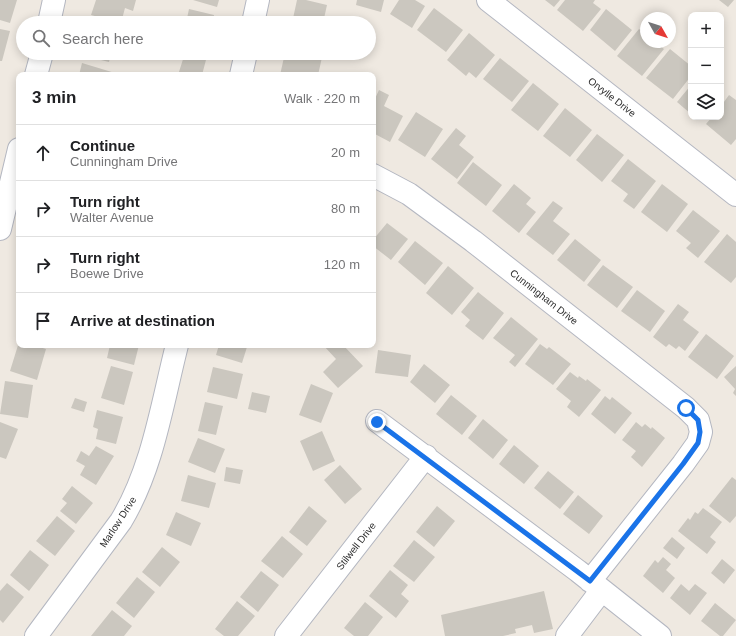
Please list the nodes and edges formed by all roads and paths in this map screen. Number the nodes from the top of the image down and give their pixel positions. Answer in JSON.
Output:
{"nodes":[{"id":1,"x":54,"y":0,"type":"edge"},
{"id":2,"x":258,"y":0,"type":"edge"},
{"id":3,"x":488,"y":0,"type":"edge"},
{"id":4,"x":51,"y":16,"type":"edge"},
{"id":5,"x":255,"y":16,"type":"edge"},
{"id":6,"x":40,"y":60,"type":"edge"},
{"id":7,"x":244,"y":60,"type":"edge"},
{"id":8,"x":37,"y":72,"type":"edge"},
{"id":9,"x":242,"y":72,"type":"edge"},
{"id":10,"x":16,"y":162,"type":"edge"},
{"id":11,"x":376,"y":177,"type":"edge"},
{"id":12,"x":736,"y":195,"type":"edge"},
{"id":13,"x":0,"y":230,"type":"edge"},
{"id":14,"x":176,"y":348,"type":"edge"},
{"id":15,"x":377,"y":422,"type":"dead end"},
{"id":16,"x":426,"y":456,"type":"junction"},
{"id":17,"x":596,"y":586,"type":"junction"},
{"id":18,"x":36,"y":636,"type":"edge"},
{"id":19,"x":286,"y":636,"type":"edge"},
{"id":20,"x":567,"y":636,"type":"edge"},
{"id":21,"x":660,"y":636,"type":"edge"}],
"edges":[{"from":1,"to":4,"type":"street"},
{"from":2,"to":5,"type":"street"},
{"from":3,"to":12,"type":"street","name":"Orvylle Drive"},
{"from":6,"to":8,"type":"street"},
{"from":7,"to":9,"type":"street"},
{"from":10,"to":13,"type":"street"},
{"from":11,"to":17,"type":"street","name":"Cunningham Drive"},
{"from":14,"to":18,"type":"street","name":"Marlow Drive"},
{"from":15,"to":16,"type":"street"},
{"from":16,"to":17,"type":"street"},
{"from":16,"to":19,"type":"street","name":"Stilwell Drive"},
{"from":17,"to":20,"type":"street"},
{"from":17,"to":21,"type":"street"}]}
